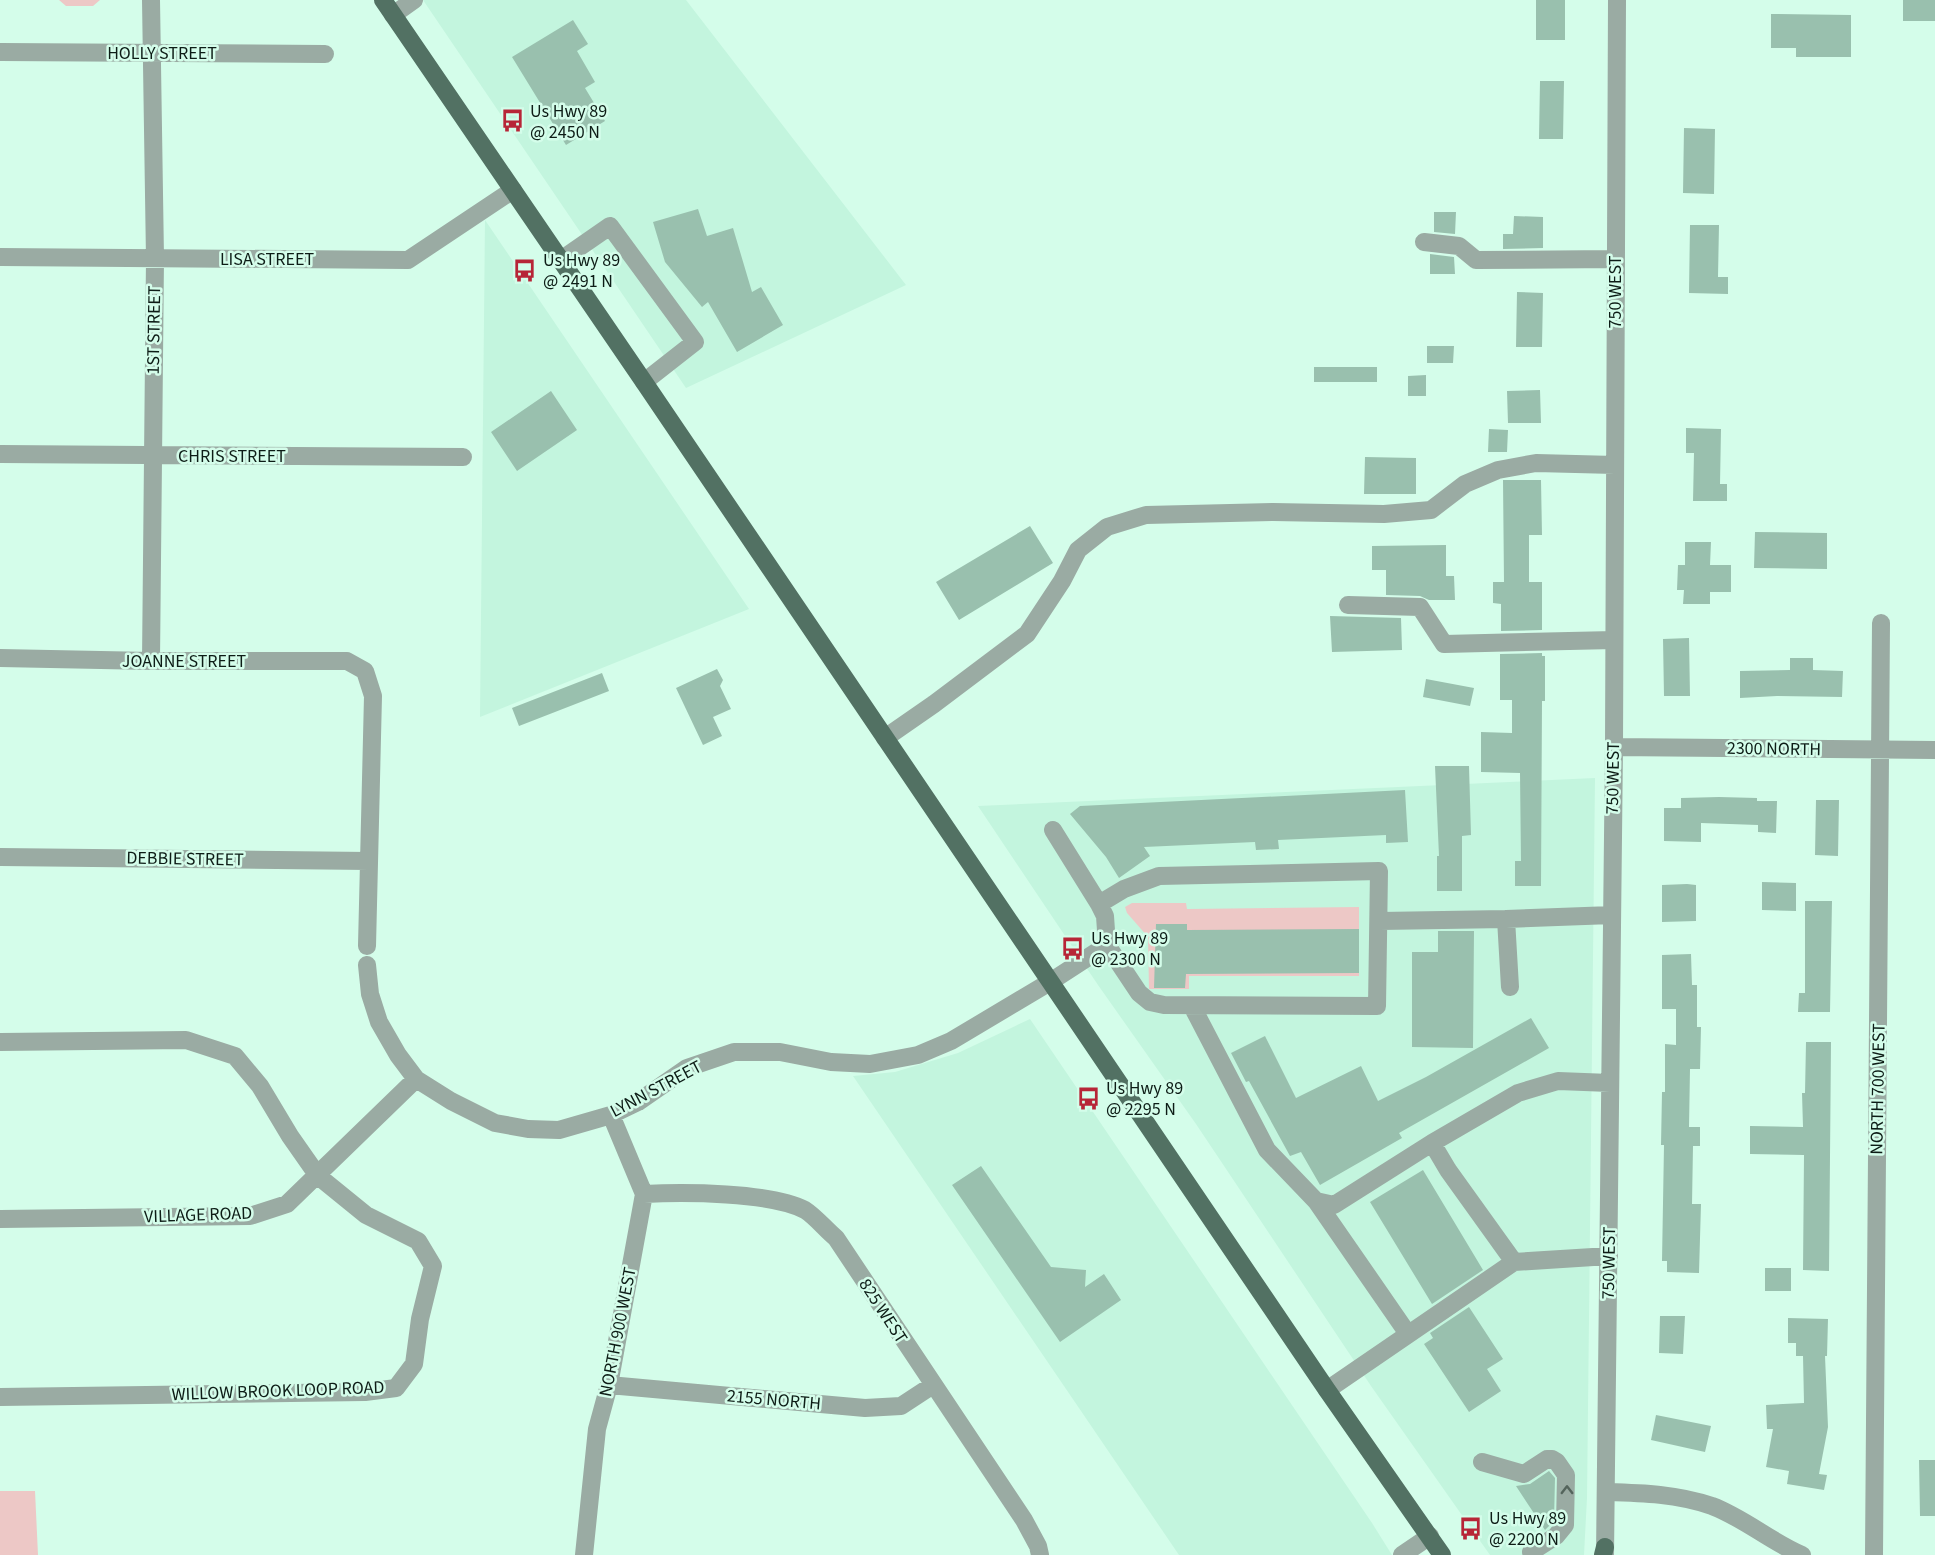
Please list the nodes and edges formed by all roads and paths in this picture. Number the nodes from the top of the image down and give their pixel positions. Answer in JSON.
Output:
{"nodes":[{"id":1,"x":151,"y":0,"type":"edge"},
{"id":2,"x":414,"y":0,"type":"edge"},
{"id":3,"x":1617,"y":0,"type":"edge"},
{"id":4,"x":388,"y":7,"type":"edge"},
{"id":5,"x":0,"y":52,"type":"edge"},
{"id":6,"x":150,"y":52,"type":"junction"},
{"id":7,"x":325,"y":54,"type":"dead end"},
{"id":8,"x":513,"y":190,"type":"junction"},
{"id":9,"x":1424,"y":242,"type":"dead end"},
{"id":10,"x":0,"y":257,"type":"edge"},
{"id":11,"x":154,"y":258,"type":"junction"},
{"id":12,"x":1615,"y":259,"type":"junction"},
{"id":13,"x":561,"y":260,"type":"junction"},
{"id":14,"x":644,"y":382,"type":"junction"},
{"id":15,"x":0,"y":454,"type":"edge"},
{"id":16,"x":152,"y":455,"type":"junction"},
{"id":17,"x":463,"y":457,"type":"dead end"},
{"id":18,"x":1615,"y":465,"type":"junction"},
{"id":19,"x":1348,"y":605,"type":"dead end"},
{"id":20,"x":1881,"y":623,"type":"dead end"},
{"id":21,"x":1614,"y":640,"type":"junction"},
{"id":22,"x":0,"y":658,"type":"edge"},
{"id":23,"x":150,"y":661,"type":"junction"},
{"id":24,"x":885,"y":738,"type":"junction"},
{"id":25,"x":1614,"y":747,"type":"junction"},
{"id":26,"x":1881,"y":750,"type":"junction"},
{"id":27,"x":1935,"y":750,"type":"edge"},
{"id":28,"x":1053,"y":830,"type":"dead end"},
{"id":29,"x":0,"y":857,"type":"edge"},
{"id":30,"x":369,"y":861,"type":"junction"},
{"id":31,"x":1099,"y":904,"type":"junction"},
{"id":32,"x":1611,"y":915,"type":"junction"},
{"id":33,"x":1506,"y":919,"type":"junction"},
{"id":34,"x":1380,"y":921,"type":"junction"},
{"id":35,"x":1107,"y":945,"type":"junction"},
{"id":36,"x":367,"y":946,"type":"dead end"},
{"id":37,"x":368,"y":965,"type":"dead end"},
{"id":38,"x":1050,"y":982,"type":"junction"},
{"id":39,"x":1510,"y":987,"type":"dead end"},
{"id":40,"x":1192,"y":1006,"type":"junction"},
{"id":41,"x":0,"y":1042,"type":"edge"},
{"id":42,"x":416,"y":1079,"type":"junction"},
{"id":43,"x":1610,"y":1083,"type":"junction"},
{"id":44,"x":611,"y":1115,"type":"junction"},
{"id":45,"x":1432,"y":1143,"type":"junction"},
{"id":46,"x":318,"y":1176,"type":"junction"},
{"id":47,"x":644,"y":1194,"type":"junction"},
{"id":48,"x":1316,"y":1201,"type":"junction"},
{"id":49,"x":0,"y":1219,"type":"edge"},
{"id":50,"x":1609,"y":1256,"type":"junction"},
{"id":51,"x":1514,"y":1262,"type":"junction"},
{"id":52,"x":1408,"y":1334,"type":"junction"},
{"id":53,"x":609,"y":1385,"type":"junction"},
{"id":54,"x":933,"y":1385,"type":"junction"},
{"id":55,"x":1327,"y":1390,"type":"junction"},
{"id":56,"x":0,"y":1397,"type":"edge"},
{"id":57,"x":1482,"y":1462,"type":"dead end"},
{"id":58,"x":1606,"y":1492,"type":"junction"},
{"id":59,"x":1430,"y":1536,"type":"junction"},
{"id":60,"x":1531,"y":1552,"type":"dead end"},
{"id":61,"x":1604,"y":1552,"type":"edge"},
{"id":62,"x":584,"y":1555,"type":"edge"},
{"id":63,"x":1040,"y":1555,"type":"edge"},
{"id":64,"x":1402,"y":1555,"type":"edge"},
{"id":65,"x":1442,"y":1555,"type":"edge"},
{"id":66,"x":1802,"y":1555,"type":"edge"},
{"id":67,"x":1874,"y":1555,"type":"edge"}],
"edges":[{"from":1,"to":6,"type":"street","name":"1ST STREET"},
{"from":2,"to":4,"type":"street"},
{"from":3,"to":12,"type":"street","name":"750 WEST"},
{"from":4,"to":8,"type":"main road"},
{"from":5,"to":6,"type":"street","name":"HOLLY STREET"},
{"from":6,"to":7,"type":"street","name":"HOLLY STREET"},
{"from":6,"to":11,"type":"street","name":"1ST STREET"},
{"from":8,"to":11,"type":"street","name":"LISA STREET"},
{"from":8,"to":13,"type":"main road"},
{"from":9,"to":12,"type":"street"},
{"from":10,"to":11,"type":"street","name":"LISA STREET"},
{"from":11,"to":16,"type":"street","name":"1ST STREET"},
{"from":12,"to":18,"type":"street","name":"750 WEST"},
{"from":13,"to":14,"type":"main road"},
{"from":13,"to":14,"type":"street"},
{"from":14,"to":24,"type":"main road"},
{"from":15,"to":16,"type":"street","name":"CHRIS STREET"},
{"from":16,"to":17,"type":"street","name":"CHRIS STREET"},
{"from":16,"to":23,"type":"street","name":"1ST STREET"},
{"from":18,"to":21,"type":"street","name":"750 WEST"},
{"from":18,"to":24,"type":"street"},
{"from":19,"to":21,"type":"street"},
{"from":20,"to":26,"type":"street","name":"NORTH 700 WEST"},
{"from":21,"to":25,"type":"street","name":"750 WEST"},
{"from":22,"to":23,"type":"street","name":"JOANNE STREET"},
{"from":23,"to":30,"type":"street","name":"JOANNE STREET"},
{"from":24,"to":38,"type":"main road"},
{"from":25,"to":26,"type":"street","name":"2300 NORTH"},
{"from":25,"to":32,"type":"street","name":"750 WEST"},
{"from":26,"to":27,"type":"street","name":"2300 NORTH"},
{"from":26,"to":67,"type":"street","name":"NORTH 700 WEST"},
{"from":28,"to":31,"type":"street"},
{"from":29,"to":30,"type":"street","name":"DEBBIE STREET"},
{"from":30,"to":36,"type":"street"},
{"from":31,"to":34,"type":"street"},
{"from":31,"to":35,"type":"street"},
{"from":32,"to":33,"type":"street"},
{"from":32,"to":43,"type":"street","name":"750 WEST"},
{"from":33,"to":34,"type":"street"},
{"from":33,"to":39,"type":"street"},
{"from":34,"to":40,"type":"street"},
{"from":35,"to":38,"type":"street","name":"LYNN STREET"},
{"from":35,"to":40,"type":"street"},
{"from":37,"to":42,"type":"street","name":"LYNN STREET"},
{"from":38,"to":44,"type":"street","name":"LYNN STREET"},
{"from":38,"to":55,"type":"main road"},
{"from":40,"to":48,"type":"street"},
{"from":41,"to":46,"type":"street","name":"WILLOW BROOK LOOP ROAD"},
{"from":42,"to":44,"type":"street","name":"LYNN STREET"},
{"from":42,"to":46,"type":"street","name":"VILLAGE ROAD"},
{"from":43,"to":45,"type":"street"},
{"from":43,"to":50,"type":"street","name":"750 WEST"},
{"from":44,"to":47,"type":"street"},
{"from":45,"to":48,"type":"street"},
{"from":45,"to":51,"type":"street"},
{"from":46,"to":49,"type":"street","name":"VILLAGE ROAD"},
{"from":46,"to":56,"type":"street","name":"WILLOW BROOK LOOP ROAD"},
{"from":47,"to":53,"type":"street","name":"NORTH 900 WEST"},
{"from":47,"to":54,"type":"street","name":"825 WEST"},
{"from":48,"to":52,"type":"street"},
{"from":50,"to":51,"type":"street"},
{"from":50,"to":58,"type":"street","name":"750 WEST"},
{"from":51,"to":52,"type":"street"},
{"from":52,"to":55,"type":"street"},
{"from":53,"to":54,"type":"street","name":"2155 NORTH"},
{"from":53,"to":62,"type":"street","name":"NORTH 900 WEST"},
{"from":54,"to":63,"type":"street","name":"825 WEST"},
{"from":55,"to":59,"type":"main road"},
{"from":60,"to":57,"type":"street","one_way":true},
{"from":58,"to":61,"type":"street","name":"750 WEST"},
{"from":58,"to":66,"type":"street"},
{"from":59,"to":64,"type":"street"},
{"from":59,"to":65,"type":"main road"}]}
